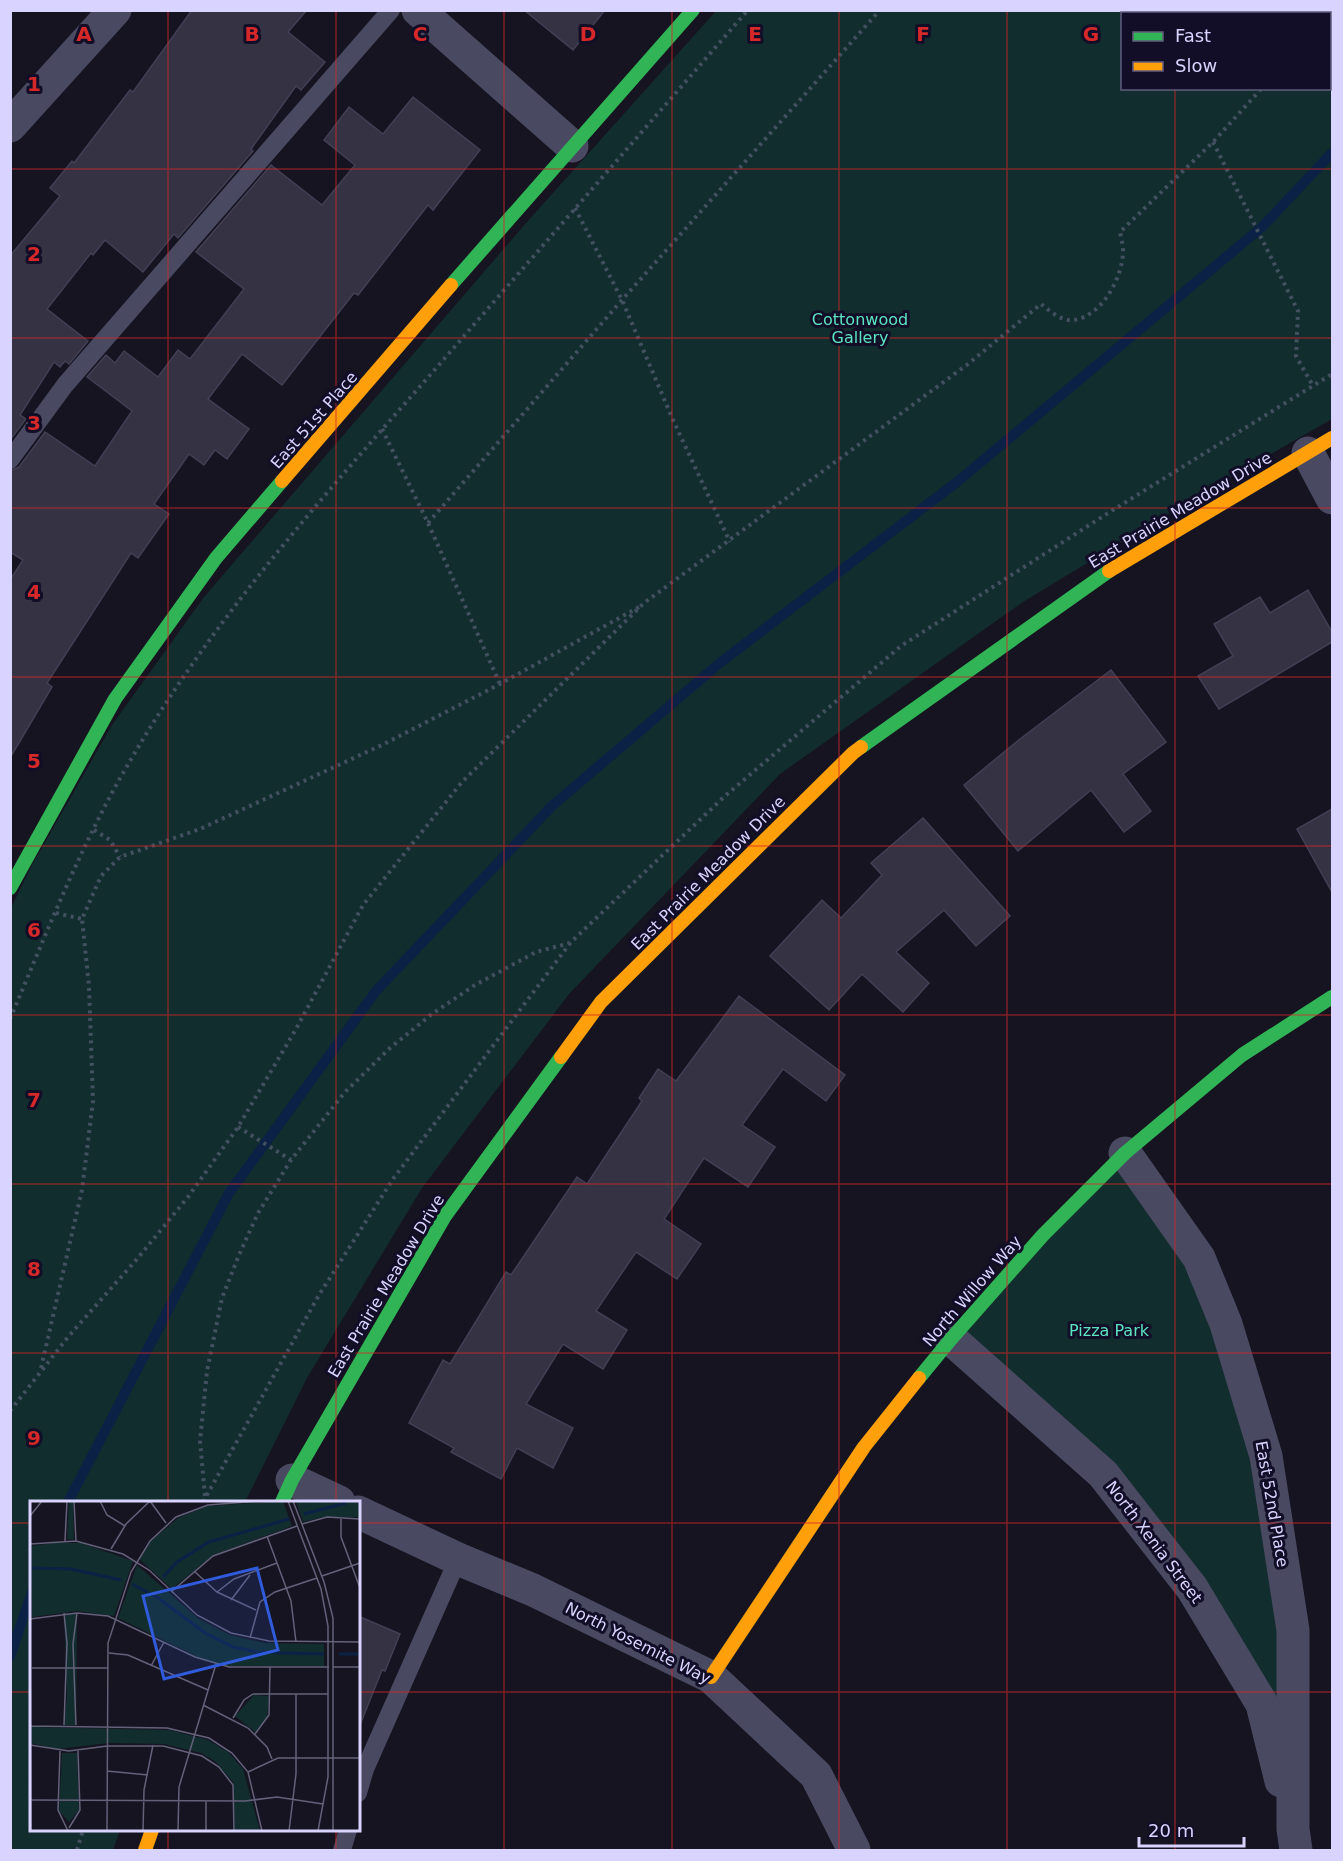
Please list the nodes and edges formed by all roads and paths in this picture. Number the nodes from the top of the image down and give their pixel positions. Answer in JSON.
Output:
{"nodes":[{"id":1,"x":115,"y":10,"type":"edge"},
{"id":2,"x":391,"y":10,"type":"edge"},
{"id":3,"x":418,"y":10,"type":"edge"},
{"id":4,"x":693,"y":10,"type":"edge"},
{"id":5,"x":748,"y":10,"type":"edge"},
{"id":6,"x":880,"y":10,"type":"edge"},
{"id":7,"x":1260,"y":90,"type":"edge"},
{"id":8,"x":10,"y":126,"type":"edge"},
{"id":9,"x":1213,"y":142,"type":"junction"},
{"id":10,"x":572,"y":146,"type":"junction"},
{"id":11,"x":575,"y":208,"type":"junction"},
{"id":12,"x":622,"y":300,"type":"junction"},
{"id":13,"x":1332,"y":374,"type":"edge"},
{"id":14,"x":1313,"y":386,"type":"junction"},
{"id":15,"x":382,"y":429,"type":"junction"},
{"id":16,"x":1320,"y":446,"type":"edge"},
{"id":17,"x":10,"y":460,"type":"edge"},
{"id":18,"x":1332,"y":498,"type":"edge"},
{"id":19,"x":428,"y":523,"type":"junction"},
{"id":20,"x":730,"y":542,"type":"junction"},
{"id":21,"x":644,"y":603,"type":"junction"},
{"id":22,"x":500,"y":684,"type":"junction"},
{"id":23,"x":94,"y":830,"type":"junction"},
{"id":24,"x":19,"y":848,"type":"edge"},
{"id":25,"x":120,"y":857,"type":"junction"},
{"id":26,"x":10,"y":888,"type":"edge"},
{"id":27,"x":56,"y":914,"type":"junction"},
{"id":28,"x":82,"y":919,"type":"junction"},
{"id":29,"x":571,"y":942,"type":"junction"},
{"id":30,"x":1332,"y":998,"type":"edge"},
{"id":31,"x":10,"y":1019,"type":"edge"},
{"id":32,"x":238,"y":1127,"type":"junction"},
{"id":33,"x":1125,"y":1154,"type":"junction"},
{"id":34,"x":291,"y":1160,"type":"junction"},
{"id":35,"x":951,"y":1339,"type":"junction"},
{"id":36,"x":41,"y":1370,"type":"junction"},
{"id":37,"x":10,"y":1411,"type":"edge"},
{"id":38,"x":287,"y":1491,"type":"edge"},
{"id":39,"x":204,"y":1500,"type":"edge"},
{"id":40,"x":330,"y":1501,"type":"edge"},
{"id":41,"x":360,"y":1513,"type":"edge"},
{"id":42,"x":458,"y":1558,"type":"junction"},
{"id":43,"x":711,"y":1677,"type":"junction"},
{"id":44,"x":360,"y":1786,"type":"edge"},
{"id":45,"x":83,"y":1831,"type":"edge"},
{"id":46,"x":152,"y":1831,"type":"edge"},
{"id":47,"x":348,"y":1831,"type":"edge"},
{"id":48,"x":1294,"y":1840,"type":"edge"},
{"id":49,"x":77,"y":1851,"type":"edge"},
{"id":50,"x":145,"y":1851,"type":"edge"},
{"id":51,"x":342,"y":1851,"type":"edge"},
{"id":52,"x":854,"y":1851,"type":"edge"}],
"edges":[{"from":1,"to":8,"type":"street"},
{"from":2,"to":17,"type":"lane"},
{"from":3,"to":10,"type":"street"},
{"from":4,"to":10,"type":"street","name":"East 51st Place"},
{"from":5,"to":11,"type":"path"},
{"from":6,"to":12,"type":"path"},
{"from":7,"to":9,"type":"path"},
{"from":9,"to":14,"type":"path"},
{"from":9,"to":20,"type":"path"},
{"from":10,"to":24,"type":"street","name":"East 51st Place"},
{"from":11,"to":12,"type":"path"},
{"from":11,"to":15,"type":"path"},
{"from":12,"to":19,"type":"path"},
{"from":12,"to":20,"type":"path"},
{"from":13,"to":14,"type":"path"},
{"from":14,"to":29,"type":"path"},
{"from":15,"to":19,"type":"path"},
{"from":15,"to":23,"type":"path"},
{"from":16,"to":18,"type":"street"},
{"from":16,"to":38,"type":"street","name":"East Prairie Meadow Drive"},
{"from":19,"to":22,"type":"path"},
{"from":20,"to":21,"type":"path"},
{"from":21,"to":22,"type":"path"},
{"from":21,"to":32,"type":"path"},
{"from":22,"to":25,"type":"path"},
{"from":23,"to":25,"type":"path"},
{"from":23,"to":27,"type":"path"},
{"from":24,"to":26,"type":"street","name":"East 51st Place"},
{"from":25,"to":28,"type":"path"},
{"from":27,"to":28,"type":"path"},
{"from":27,"to":31,"type":"path"},
{"from":28,"to":36,"type":"path"},
{"from":29,"to":34,"type":"path"},
{"from":29,"to":39,"type":"path"},
{"from":30,"to":33,"type":"street","name":"North Willow Way"},
{"from":32,"to":34,"type":"path"},
{"from":32,"to":36,"type":"path"},
{"from":33,"to":35,"type":"street","name":"North Willow Way"},
{"from":33,"to":48,"type":"street","name":"East 52nd Place"},
{"from":34,"to":39,"type":"path"},
{"from":35,"to":43,"type":"street","name":"North Willow Way"},
{"from":35,"to":48,"type":"street","name":"North Xenia Street"},
{"from":36,"to":37,"type":"path"},
{"from":38,"to":40,"type":"street"},
{"from":41,"to":42,"type":"street","name":"North Yosemite Way"},
{"from":42,"to":43,"type":"street","name":"North Yosemite Way"},
{"from":42,"to":44,"type":"lane"},
{"from":43,"to":52,"type":"street","name":"North Yosemite Way"},
{"from":45,"to":49,"type":"path"},
{"from":46,"to":50,"type":"street"},
{"from":47,"to":51,"type":"lane"}]}
